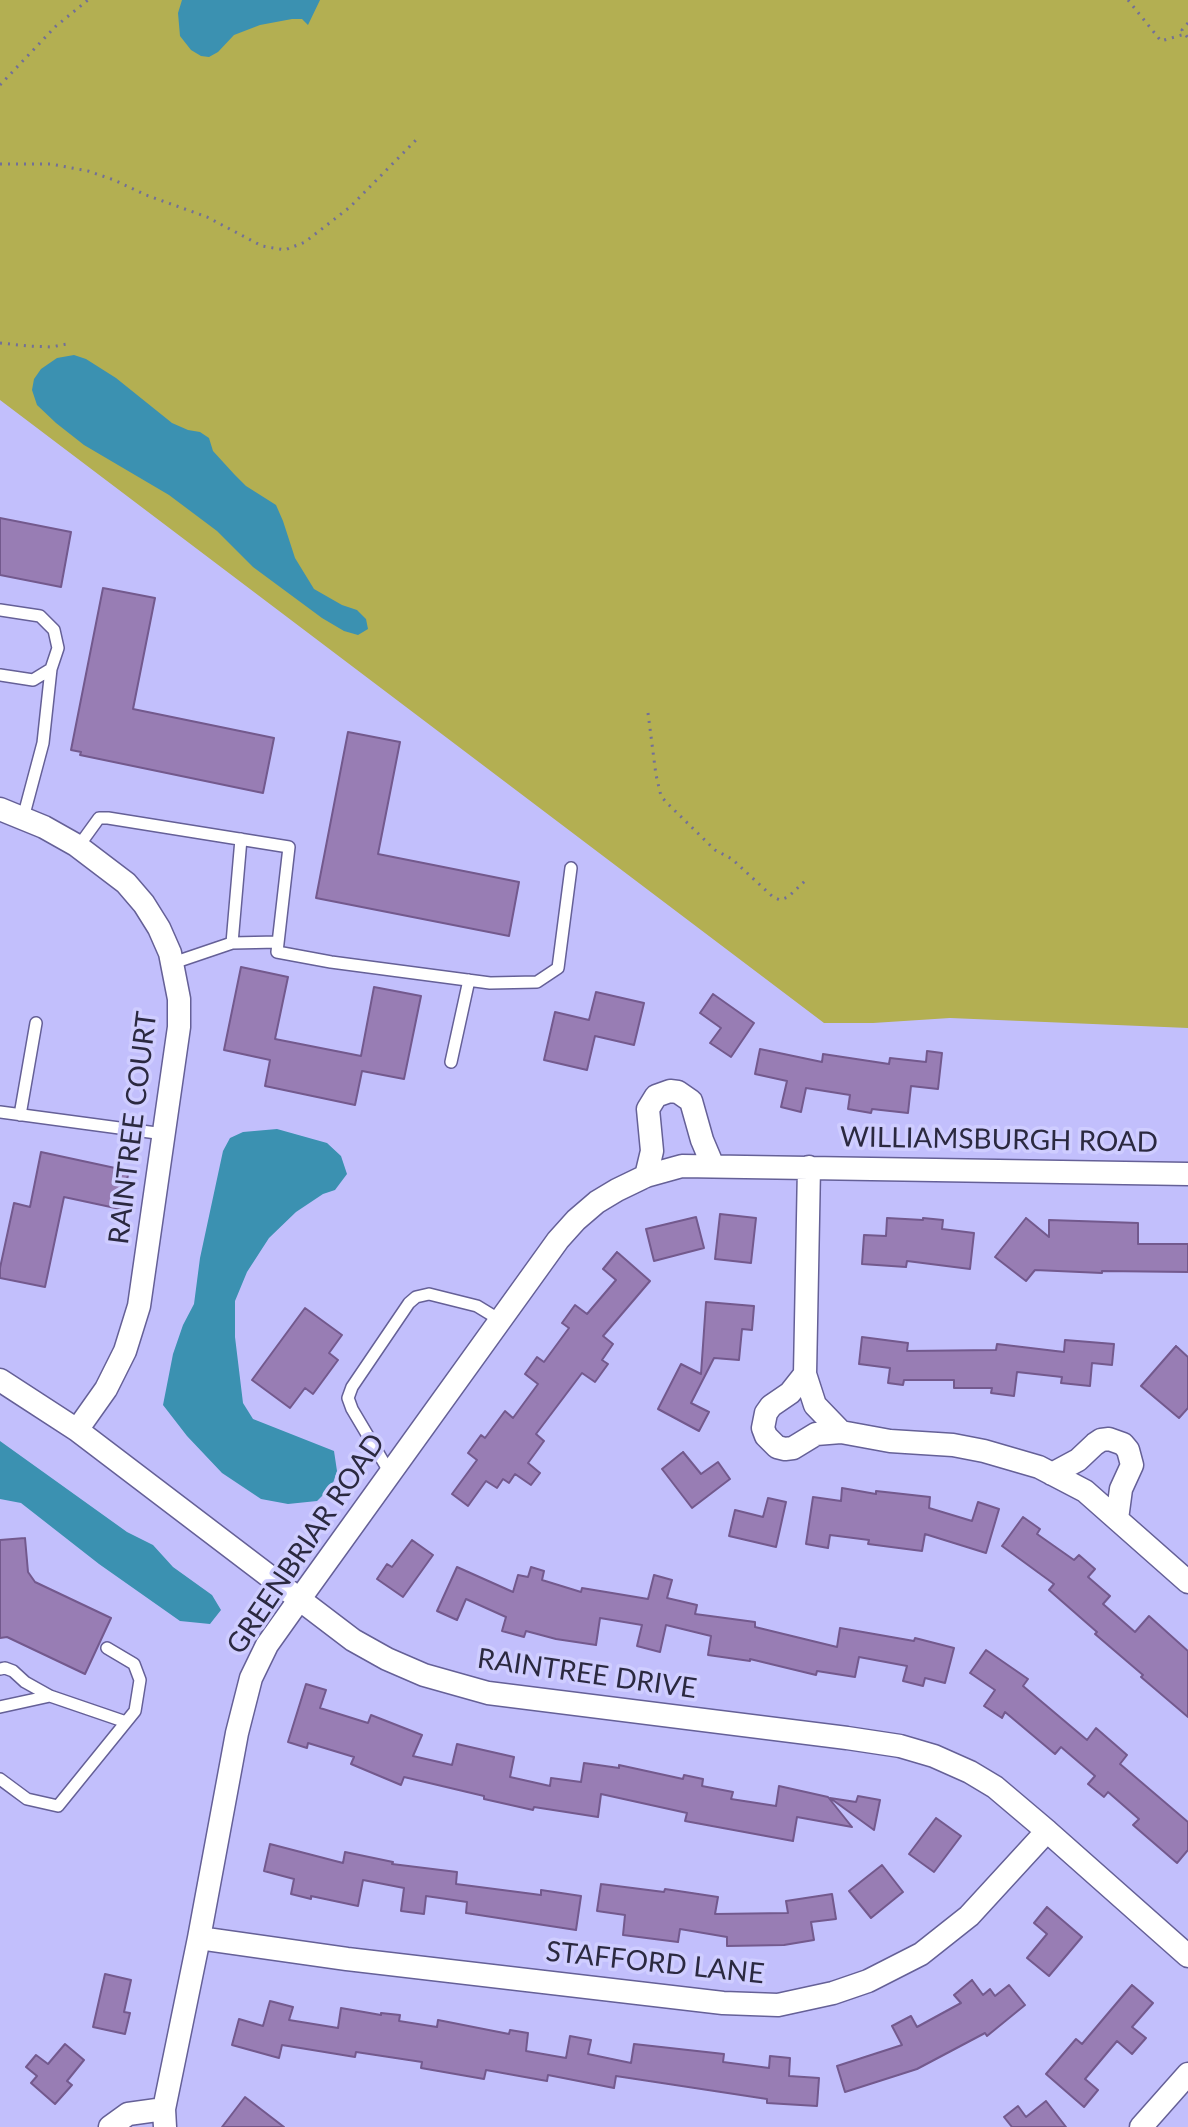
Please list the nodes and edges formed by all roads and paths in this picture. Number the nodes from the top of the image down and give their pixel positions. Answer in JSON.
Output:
{"nodes":[{"id":1,"x":88,"y":0,"type":"edge"},
{"id":2,"x":1128,"y":0,"type":"edge"},
{"id":3,"x":1188,"y":23,"type":"edge"},
{"id":4,"x":1186,"y":36,"type":"edge"},
{"id":5,"x":0,"y":85,"type":"edge"},
{"id":6,"x":416,"y":140,"type":"dead end"},
{"id":7,"x":0,"y":164,"type":"edge"},
{"id":8,"x":0,"y":343,"type":"edge"},
{"id":9,"x":67,"y":344,"type":"dead end"},
{"id":10,"x":0,"y":610,"type":"edge"},
{"id":11,"x":51,"y":669,"type":"junction"},
{"id":12,"x":0,"y":675,"type":"edge"},
{"id":13,"x":648,"y":713,"type":"dead end"},
{"id":14,"x":0,"y":809,"type":"edge"},
{"id":15,"x":23,"y":818,"type":"junction"},
{"id":16,"x":241,"y":839,"type":"junction"},
{"id":17,"x":78,"y":847,"type":"junction"},
{"id":18,"x":571,"y":868,"type":"dead end"},
{"id":19,"x":807,"y":879,"type":"dead end"},
{"id":20,"x":278,"y":942,"type":"junction"},
{"id":21,"x":232,"y":943,"type":"junction"},
{"id":22,"x":173,"y":963,"type":"junction"},
{"id":23,"x":469,"y":980,"type":"junction"},
{"id":24,"x":36,"y":1023,"type":"dead end"},
{"id":25,"x":451,"y":1062,"type":"dead end"},
{"id":26,"x":0,"y":1112,"type":"edge"},
{"id":27,"x":20,"y":1115,"type":"junction"},
{"id":28,"x":164,"y":1134,"type":"junction"},
{"id":29,"x":713,"y":1166,"type":"junction"},
{"id":30,"x":809,"y":1167,"type":"junction"},
{"id":31,"x":1188,"y":1174,"type":"edge"},
{"id":32,"x":646,"y":1176,"type":"junction"},
{"id":33,"x":500,"y":1320,"type":"junction"},
{"id":34,"x":805,"y":1374,"type":"junction"},
{"id":35,"x":0,"y":1380,"type":"edge"},
{"id":36,"x":77,"y":1430,"type":"junction"},
{"id":37,"x":841,"y":1432,"type":"junction"},
{"id":38,"x":390,"y":1473,"type":"junction"},
{"id":39,"x":1052,"y":1474,"type":"junction"},
{"id":40,"x":1117,"y":1519,"type":"junction"},
{"id":41,"x":1188,"y":1582,"type":"edge"},
{"id":42,"x":299,"y":1600,"type":"junction"},
{"id":43,"x":107,"y":1648,"type":"dead end"},
{"id":44,"x":0,"y":1669,"type":"edge"},
{"id":45,"x":50,"y":1696,"type":"junction"},
{"id":46,"x":0,"y":1707,"type":"edge"},
{"id":47,"x":126,"y":1722,"type":"junction"},
{"id":48,"x":0,"y":1779,"type":"edge"},
{"id":49,"x":1047,"y":1831,"type":"junction"},
{"id":50,"x":199,"y":1938,"type":"junction"},
{"id":51,"x":1188,"y":1956,"type":"edge"},
{"id":52,"x":1188,"y":2074,"type":"edge"},
{"id":53,"x":165,"y":2118,"type":"edge"},
{"id":54,"x":110,"y":2127,"type":"edge"},
{"id":55,"x":1141,"y":2127,"type":"edge"}],
"edges":[{"from":1,"to":5,"type":"path"},
{"from":2,"to":4,"type":"path"},
{"from":3,"to":4,"type":"path"},
{"from":6,"to":7,"type":"path"},
{"from":8,"to":9,"type":"path"},
{"from":10,"to":11,"type":"lane"},
{"from":11,"to":12,"type":"lane"},
{"from":11,"to":15,"type":"lane"},
{"from":13,"to":19,"type":"path"},
{"from":14,"to":15,"type":"street","name":"RAINTREE COURT"},
{"from":15,"to":17,"type":"street","name":"RAINTREE COURT"},
{"from":16,"to":17,"type":"lane"},
{"from":16,"to":20,"type":"lane"},
{"from":16,"to":21,"type":"lane"},
{"from":17,"to":22,"type":"street","name":"RAINTREE COURT"},
{"from":18,"to":23,"type":"lane"},
{"from":20,"to":21,"type":"lane"},
{"from":20,"to":23,"type":"lane"},
{"from":21,"to":22,"type":"lane"},
{"from":22,"to":28,"type":"street","name":"RAINTREE COURT"},
{"from":23,"to":25,"type":"lane"},
{"from":24,"to":27,"type":"lane"},
{"from":26,"to":27,"type":"lane"},
{"from":27,"to":28,"type":"lane"},
{"from":28,"to":36,"type":"street","name":"RAINTREE COURT"},
{"from":29,"to":30,"type":"street","name":"GREENBRIAR ROAD"},
{"from":29,"to":32,"type":"street","name":"GREENBRIAR ROAD"},
{"from":29,"to":32,"type":"street"},
{"from":30,"to":31,"type":"street","name":"WILLIAMSBURGH ROAD"},
{"from":30,"to":34,"type":"street"},
{"from":32,"to":33,"type":"street","name":"GREENBRIAR ROAD"},
{"from":33,"to":38,"type":"street","name":"GREENBRIAR ROAD"},
{"from":33,"to":38,"type":"lane"},
{"from":34,"to":37,"type":"street"},
{"from":34,"to":37,"type":"street"},
{"from":35,"to":36,"type":"street","name":"RAINTREE DRIVE"},
{"from":36,"to":42,"type":"street","name":"RAINTREE DRIVE"},
{"from":37,"to":39,"type":"street"},
{"from":38,"to":42,"type":"street","name":"GREENBRIAR ROAD"},
{"from":39,"to":40,"type":"street"},
{"from":39,"to":40,"type":"street"},
{"from":40,"to":41,"type":"street"},
{"from":42,"to":49,"type":"street","name":"RAINTREE DRIVE"},
{"from":42,"to":50,"type":"street","name":"GREENBRIAR ROAD"},
{"from":43,"to":47,"type":"lane"},
{"from":44,"to":45,"type":"lane"},
{"from":45,"to":46,"type":"lane"},
{"from":45,"to":47,"type":"lane"},
{"from":47,"to":48,"type":"lane"},
{"from":49,"to":50,"type":"street","name":"STAFFORD LANE"},
{"from":49,"to":51,"type":"street","name":"RAINTREE DRIVE"},
{"from":50,"to":53,"type":"street","name":"GREENBRIAR ROAD"},
{"from":52,"to":55,"type":"street"},
{"from":53,"to":54,"type":"street"}]}
